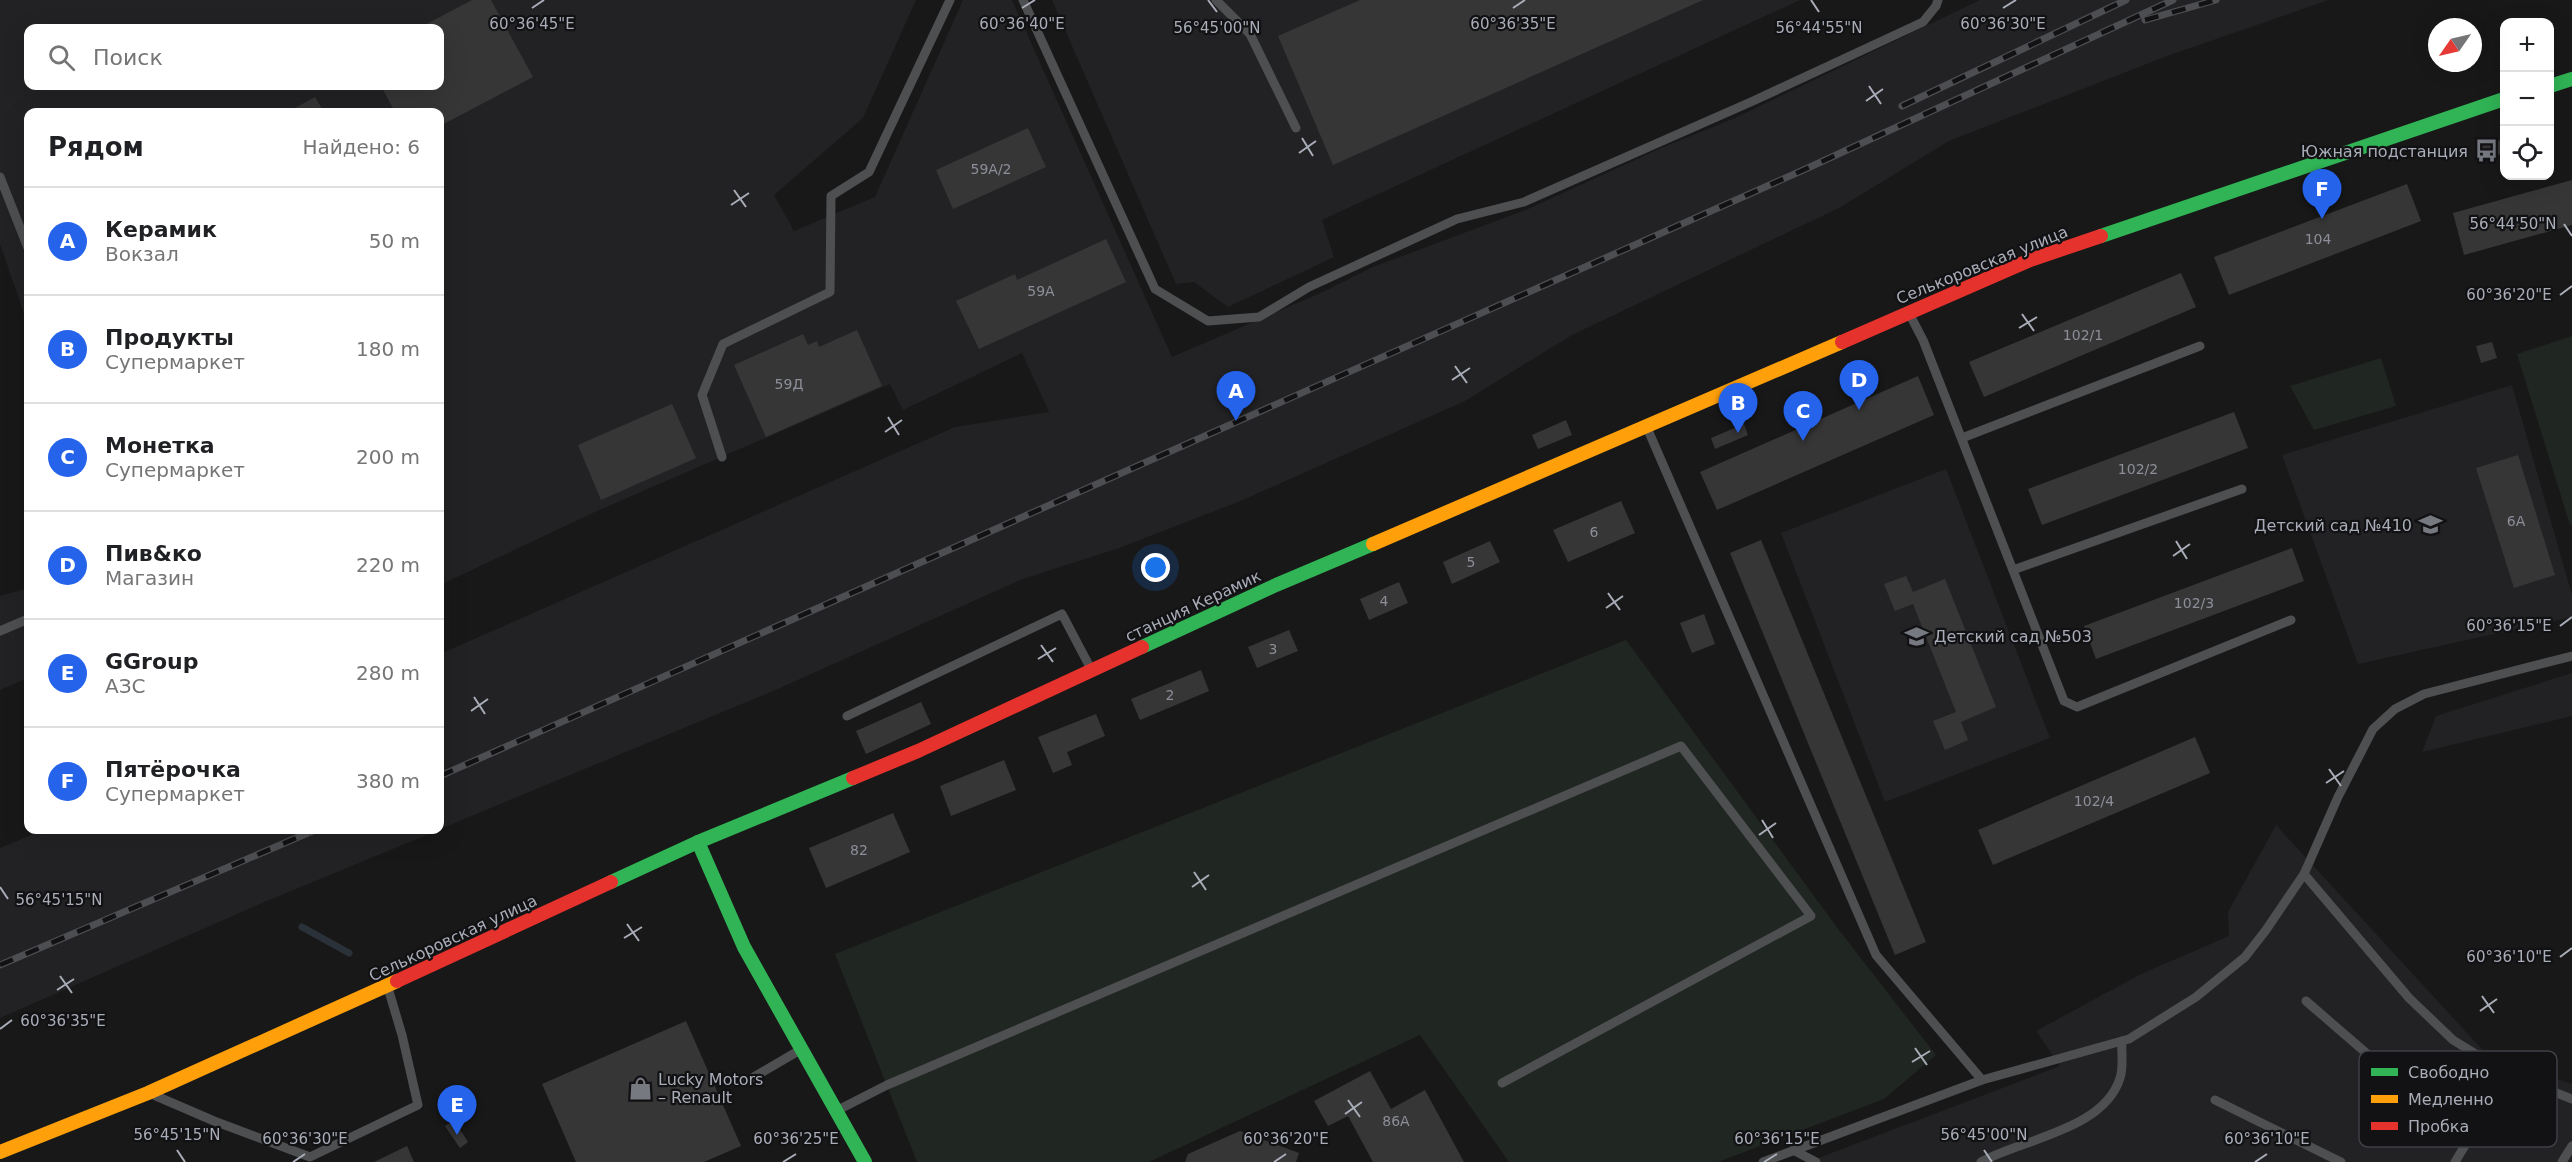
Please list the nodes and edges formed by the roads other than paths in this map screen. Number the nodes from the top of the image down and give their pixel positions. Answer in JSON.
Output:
{"nodes":[{"id":1,"x":950,"y":0,"type":"edge"},
{"id":2,"x":1023,"y":0,"type":"edge"},
{"id":3,"x":1216,"y":0,"type":"edge"},
{"id":4,"x":1938,"y":0,"type":"edge"},
{"id":5,"x":2572,"y":79,"type":"edge"},
{"id":6,"x":2554,"y":85,"type":"edge"},
{"id":7,"x":2500,"y":101,"type":"edge"},
{"id":8,"x":1296,"y":128,"type":"dead end"},
{"id":9,"x":0,"y":177,"type":"edge"},
{"id":10,"x":24,"y":238,"type":"edge"},
{"id":11,"x":1909,"y":313,"type":"junction"},
{"id":12,"x":2200,"y":346,"type":"dead end"},
{"id":13,"x":1647,"y":428,"type":"junction"},
{"id":14,"x":1962,"y":438,"type":"junction"},
{"id":15,"x":722,"y":457,"type":"dead end"},
{"id":16,"x":2242,"y":489,"type":"dead end"},
{"id":17,"x":1485,"y":495,"type":"joint"},
{"id":18,"x":2013,"y":570,"type":"junction"},
{"id":19,"x":2291,"y":620,"type":"dead end"},
{"id":20,"x":24,"y":621,"type":"edge"},
{"id":21,"x":0,"y":631,"type":"edge"},
{"id":22,"x":2572,"y":656,"type":"edge"},
{"id":23,"x":1093,"y":671,"type":"junction"},
{"id":24,"x":847,"y":716,"type":"dead end"},
{"id":25,"x":918,"y":751,"type":"joint"},
{"id":26,"x":698,"y":842,"type":"junction"},
{"id":27,"x":2304,"y":874,"type":"junction"},
{"id":28,"x":387,"y":986,"type":"junction"},
{"id":29,"x":2306,"y":1001,"type":"dead end"},
{"id":30,"x":2122,"y":1041,"type":"junction"},
{"id":31,"x":800,"y":1050,"type":"junction"},
{"id":32,"x":2364,"y":1051,"type":"edge"},
{"id":33,"x":2471,"y":1051,"type":"edge"},
{"id":34,"x":747,"y":1080,"type":"dead end"},
{"id":35,"x":1982,"y":1080,"type":"junction"},
{"id":36,"x":1502,"y":1083,"type":"dead end"},
{"id":37,"x":148,"y":1093,"type":"junction"},
{"id":38,"x":2557,"y":1093,"type":"edge"},
{"id":39,"x":2572,"y":1099,"type":"edge"},
{"id":40,"x":2215,"y":1100,"type":"dead end"},
{"id":41,"x":836,"y":1111,"type":"junction"},
{"id":42,"x":2572,"y":1146,"type":"edge"},
{"id":43,"x":2464,"y":1147,"type":"edge"},
{"id":44,"x":1793,"y":1150,"type":"junction"},
{"id":45,"x":0,"y":1152,"type":"edge"},
{"id":46,"x":865,"y":1162,"type":"edge"},
{"id":47,"x":1763,"y":1162,"type":"edge"},
{"id":48,"x":1816,"y":1162,"type":"edge"},
{"id":49,"x":1981,"y":1162,"type":"edge"},
{"id":50,"x":2341,"y":1162,"type":"edge"},
{"id":51,"x":2455,"y":1162,"type":"edge"},
{"id":52,"x":2562,"y":1162,"type":"edge"}],
"edges":[{"from":1,"to":15,"type":"lane"},
{"from":2,"to":4,"type":"lane"},
{"from":3,"to":8,"type":"lane"},
{"from":5,"to":6,"type":"main road"},
{"from":7,"to":11,"type":"main road","name":"Селькоровская улица"},
{"from":9,"to":10,"type":"lane"},
{"from":11,"to":13,"type":"main road","name":"Селькоровская улица"},
{"from":11,"to":14,"type":"lane"},
{"from":12,"to":14,"type":"lane"},
{"from":13,"to":17,"type":"main road","name":"Селькоровская улица"},
{"from":13,"to":35,"type":"lane"},
{"from":14,"to":18,"type":"lane"},
{"from":16,"to":18,"type":"lane"},
{"from":17,"to":23,"type":"main road","name":"станция Керамик"},
{"from":18,"to":19,"type":"lane"},
{"from":20,"to":21,"type":"lane"},
{"from":22,"to":27,"type":"lane"},
{"from":23,"to":24,"type":"lane"},
{"from":23,"to":25,"type":"main road","name":"станция Керамик"},
{"from":25,"to":26,"type":"main road","name":"Селькоровская улица"},
{"from":26,"to":28,"type":"main road","name":"Селькоровская улица"},
{"from":26,"to":31,"type":"main road"},
{"from":27,"to":30,"type":"lane"},
{"from":27,"to":33,"type":"lane"},
{"from":28,"to":37,"type":"main road","name":"Селькоровская улица"},
{"from":28,"to":37,"type":"lane"},
{"from":29,"to":32,"type":"lane"},
{"from":30,"to":35,"type":"lane"},
{"from":30,"to":49,"type":"lane"},
{"from":31,"to":34,"type":"lane"},
{"from":31,"to":41,"type":"main road"},
{"from":35,"to":44,"type":"lane"},
{"from":36,"to":41,"type":"lane"},
{"from":37,"to":45,"type":"main road","name":"Селькоровская улица"},
{"from":38,"to":39,"type":"lane"},
{"from":40,"to":50,"type":"lane"},
{"from":41,"to":46,"type":"main road"},
{"from":42,"to":52,"type":"lane"},
{"from":43,"to":51,"type":"lane"},
{"from":44,"to":47,"type":"lane"},
{"from":44,"to":48,"type":"lane"}]}
